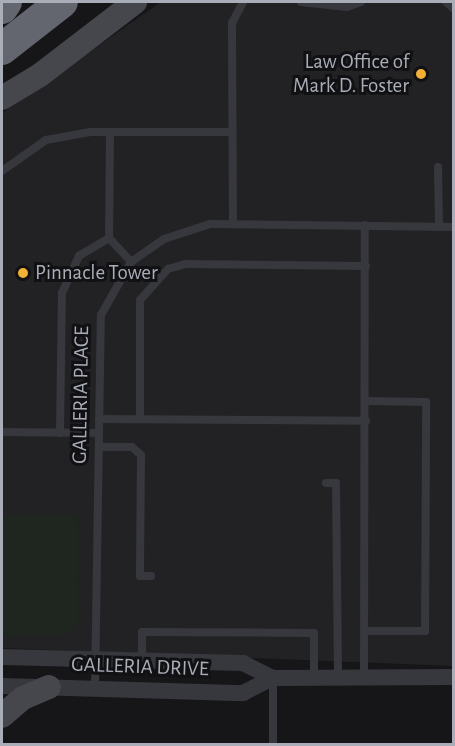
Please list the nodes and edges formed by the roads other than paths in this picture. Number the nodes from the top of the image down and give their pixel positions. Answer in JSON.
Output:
{"nodes":[{"id":1,"x":6,"y":2,"type":"edge"},
{"id":2,"x":62,"y":2,"type":"edge"},
{"id":3,"x":135,"y":2,"type":"edge"},
{"id":4,"x":243,"y":2,"type":"edge"},
{"id":5,"x":301,"y":2,"type":"edge"},
{"id":6,"x":361,"y":2,"type":"edge"},
{"id":7,"x":446,"y":2,"type":"edge"},
{"id":8,"x":2,"y":8,"type":"edge"},
{"id":9,"x":453,"y":9,"type":"edge"},
{"id":10,"x":2,"y":49,"type":"edge"},
{"id":11,"x":5,"y":97,"type":"edge"},
{"id":12,"x":110,"y":132,"type":"junction"},
{"id":13,"x":232,"y":132,"type":"junction"},
{"id":14,"x":438,"y":166,"type":"dead end"},
{"id":15,"x":2,"y":171,"type":"edge"},
{"id":16,"x":233,"y":224,"type":"junction"},
{"id":17,"x":365,"y":225,"type":"junction"},
{"id":18,"x":439,"y":227,"type":"junction"},
{"id":19,"x":453,"y":227,"type":"edge"},
{"id":20,"x":109,"y":238,"type":"junction"},
{"id":21,"x":131,"y":262,"type":"junction"},
{"id":22,"x":366,"y":266,"type":"junction"},
{"id":23,"x":366,"y":401,"type":"junction"},
{"id":24,"x":99,"y":419,"type":"junction"},
{"id":25,"x":140,"y":419,"type":"junction"},
{"id":26,"x":366,"y":422,"type":"junction"},
{"id":27,"x":2,"y":432,"type":"edge"},
{"id":28,"x":60,"y":433,"type":"junction"},
{"id":29,"x":99,"y":433,"type":"junction"},
{"id":30,"x":99,"y":447,"type":"junction"},
{"id":31,"x":326,"y":483,"type":"dead end"},
{"id":32,"x":151,"y":576,"type":"dead end"},
{"id":33,"x":365,"y":631,"type":"junction"},
{"id":34,"x":2,"y":657,"type":"edge"},
{"id":35,"x":95,"y":660,"type":"junction"},
{"id":36,"x":142,"y":660,"type":"junction"},
{"id":37,"x":364,"y":677,"type":"junction"},
{"id":38,"x":453,"y":677,"type":"edge"},
{"id":39,"x":273,"y":678,"type":"junction"},
{"id":40,"x":314,"y":678,"type":"junction"},
{"id":41,"x":338,"y":678,"type":"junction"},
{"id":42,"x":2,"y":686,"type":"edge"},
{"id":43,"x":49,"y":687,"type":"junction"},
{"id":44,"x":95,"y":688,"type":"junction"},
{"id":45,"x":2,"y":716,"type":"edge"},
{"id":46,"x":273,"y":744,"type":"edge"}],
"edges":[{"from":1,"to":8,"type":"highway"},
{"from":2,"to":10,"type":"highway"},
{"from":3,"to":11,"type":"main road"},
{"from":4,"to":13,"type":"lane"},
{"from":5,"to":6,"type":"lane"},
{"from":7,"to":9,"type":"lane"},
{"from":12,"to":13,"type":"lane"},
{"from":12,"to":15,"type":"lane"},
{"from":12,"to":20,"type":"lane"},
{"from":13,"to":16,"type":"lane"},
{"from":14,"to":18,"type":"lane"},
{"from":16,"to":17,"type":"lane","name":"GALLERIA PLACE"},
{"from":16,"to":21,"type":"lane","name":"GALLERIA PLACE"},
{"from":17,"to":18,"type":"lane","name":"GALLERIA PLACE"},
{"from":17,"to":22,"type":"lane"},
{"from":18,"to":19,"type":"lane","name":"GALLERIA PLACE"},
{"from":20,"to":21,"type":"lane"},
{"from":20,"to":28,"type":"lane"},
{"from":21,"to":24,"type":"lane","name":"GALLERIA PLACE"},
{"from":22,"to":23,"type":"lane"},
{"from":22,"to":25,"type":"lane"},
{"from":23,"to":26,"type":"lane"},
{"from":23,"to":33,"type":"lane"},
{"from":24,"to":25,"type":"lane"},
{"from":24,"to":29,"type":"lane","name":"GALLERIA PLACE"},
{"from":25,"to":26,"type":"lane"},
{"from":26,"to":33,"type":"lane"},
{"from":27,"to":28,"type":"lane"},
{"from":28,"to":29,"type":"lane"},
{"from":29,"to":30,"type":"lane","name":"GALLERIA PLACE"},
{"from":30,"to":32,"type":"lane"},
{"from":30,"to":35,"type":"lane","name":"GALLERIA PLACE"},
{"from":31,"to":41,"type":"lane"},
{"from":33,"to":37,"type":"lane"},
{"from":34,"to":35,"type":"street","name":"GALLERIA DRIVE"},
{"from":35,"to":36,"type":"street","name":"GALLERIA DRIVE"},
{"from":35,"to":44,"type":"lane","name":"GALLERIA PLACE"},
{"from":36,"to":39,"type":"street","name":"GALLERIA DRIVE"},
{"from":36,"to":40,"type":"lane"},
{"from":37,"to":38,"type":"street","name":"GALLERIA DRIVE"},
{"from":37,"to":41,"type":"street","name":"GALLERIA DRIVE"},
{"from":39,"to":40,"type":"street","name":"GALLERIA DRIVE"},
{"from":39,"to":44,"type":"street","name":"GALLERIA DRIVE"},
{"from":39,"to":46,"type":"lane"},
{"from":40,"to":41,"type":"street","name":"GALLERIA DRIVE"},
{"from":42,"to":43,"type":"street","name":"GALLERIA DRIVE"},
{"from":43,"to":44,"type":"street","name":"GALLERIA DRIVE"},
{"from":43,"to":45,"type":"main road"}]}
